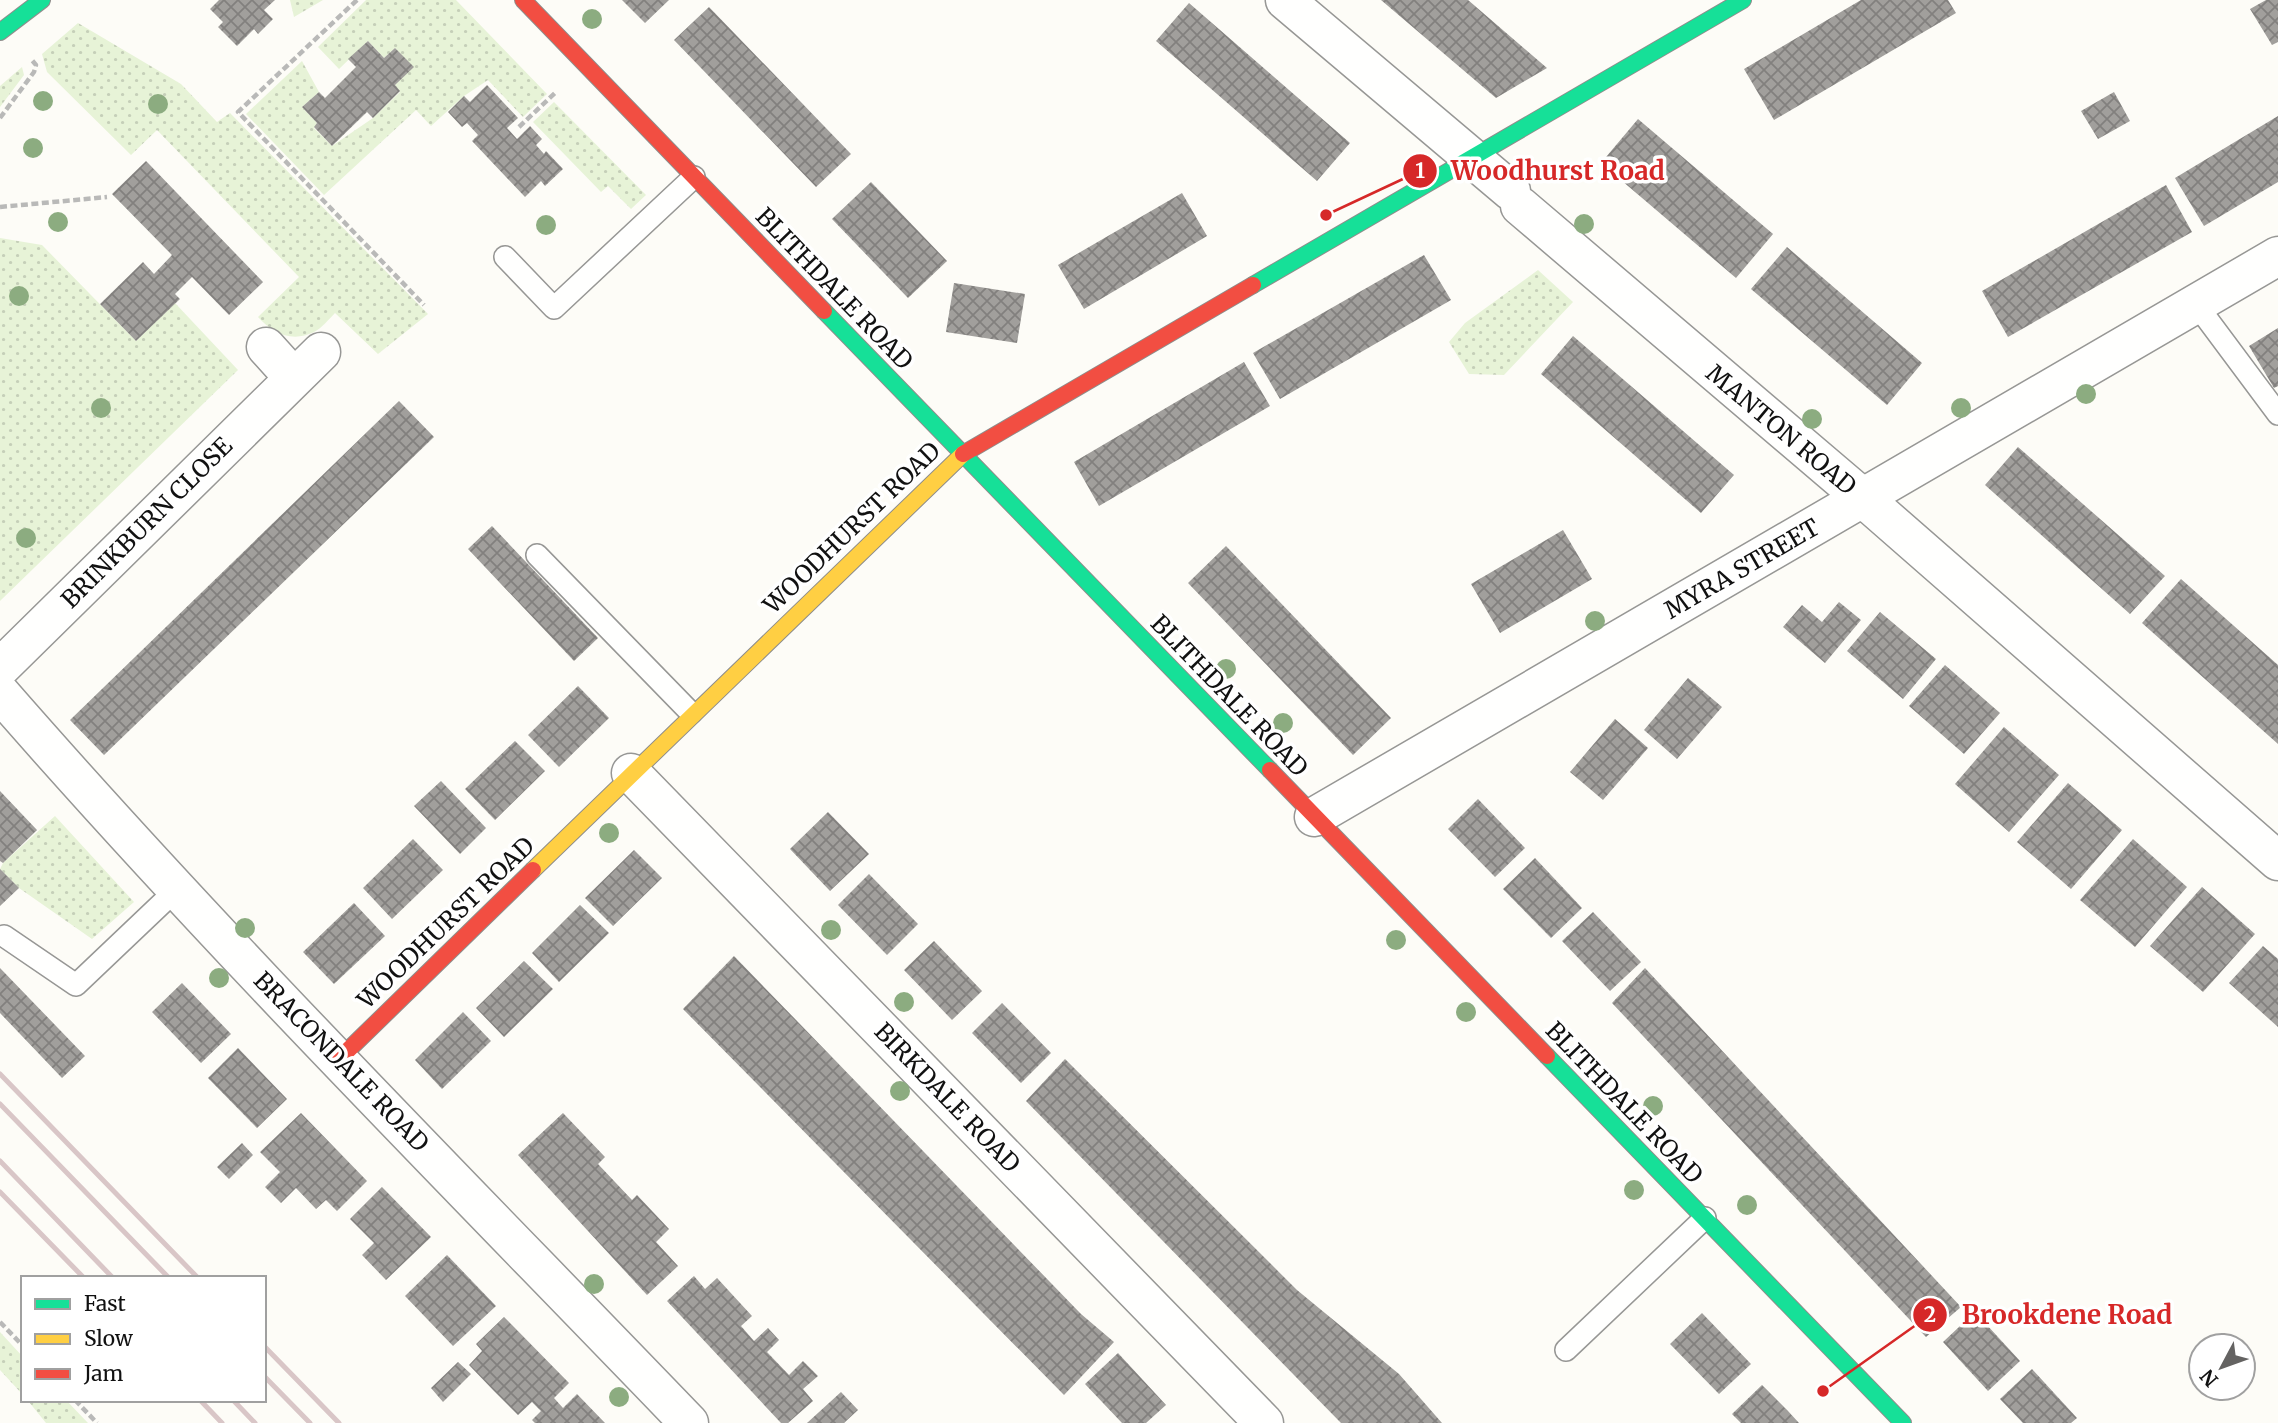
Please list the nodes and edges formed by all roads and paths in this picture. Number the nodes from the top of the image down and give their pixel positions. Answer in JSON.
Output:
{"nodes":[{"id":1,"x":42,"y":0,"type":"edge"},
{"id":2,"x":357,"y":0,"type":"edge"},
{"id":3,"x":523,"y":0,"type":"edge"},
{"id":4,"x":1285,"y":0,"type":"edge"},
{"id":5,"x":1743,"y":0,"type":"edge"},
{"id":6,"x":3,"y":30,"type":"edge"},
{"id":7,"x":585,"y":65,"type":"junction"},
{"id":8,"x":0,"y":118,"type":"edge"},
{"id":9,"x":519,"y":127,"type":"dead end"},
{"id":10,"x":1470,"y":158,"type":"junction"},
{"id":11,"x":694,"y":177,"type":"junction"},
{"id":12,"x":107,"y":197,"type":"dead end"},
{"id":13,"x":0,"y":206,"type":"edge"},
{"id":14,"x":2278,"y":256,"type":"edge"},
{"id":15,"x":505,"y":257,"type":"dead end"},
{"id":16,"x":424,"y":304,"type":"dead end"},
{"id":17,"x":2196,"y":304,"type":"junction"},
{"id":18,"x":266,"y":347,"type":"dead end"},
{"id":19,"x":2278,"y":414,"type":"edge"},
{"id":20,"x":962,"y":454,"type":"junction"},
{"id":21,"x":1863,"y":498,"type":"junction"},
{"id":22,"x":537,"y":555,"type":"dead end"},
{"id":23,"x":0,"y":668,"type":"edge"},
{"id":24,"x":0,"y":693,"type":"edge"},
{"id":25,"x":691,"y":713,"type":"junction"},
{"id":26,"x":631,"y":773,"type":"junction"},
{"id":27,"x":1314,"y":817,"type":"junction"},
{"id":28,"x":2278,"y":861,"type":"edge"},
{"id":29,"x":177,"y":889,"type":"junction"},
{"id":30,"x":4,"y":936,"type":"dead end"},
{"id":31,"x":338,"y":1060,"type":"junction"},
{"id":32,"x":1704,"y":1218,"type":"junction"},
{"id":33,"x":0,"y":1322,"type":"edge"},
{"id":34,"x":21,"y":1344,"type":"edge"},
{"id":35,"x":1566,"y":1350,"type":"dead end"},
{"id":36,"x":77,"y":1402,"type":"edge"},
{"id":37,"x":97,"y":1423,"type":"edge"},
{"id":38,"x":690,"y":1423,"type":"edge"},
{"id":39,"x":1264,"y":1423,"type":"edge"},
{"id":40,"x":1903,"y":1423,"type":"edge"}],
"edges":[{"from":1,"to":6,"type":"street"},
{"from":2,"to":16,"type":"path"},
{"from":3,"to":7,"type":"street","name":"BLITHDALE ROAD"},
{"from":4,"to":10,"type":"street","name":"MANTON ROAD"},
{"from":5,"to":10,"type":"street","name":"WOODHURST ROAD"},
{"from":6,"to":8,"type":"path"},
{"from":7,"to":9,"type":"path"},
{"from":7,"to":11,"type":"street","name":"BLITHDALE ROAD"},
{"from":10,"to":20,"type":"street","name":"WOODHURST ROAD"},
{"from":10,"to":21,"type":"street","name":"MANTON ROAD"},
{"from":11,"to":15,"type":"lane"},
{"from":11,"to":20,"type":"street","name":"BLITHDALE ROAD"},
{"from":12,"to":13,"type":"path"},
{"from":14,"to":17,"type":"street","name":"MYRA STREET"},
{"from":17,"to":19,"type":"lane"},
{"from":17,"to":21,"type":"street","name":"MYRA STREET"},
{"from":18,"to":23,"type":"street","name":"BRINKBURN CLOSE"},
{"from":20,"to":25,"type":"street","name":"WOODHURST ROAD"},
{"from":20,"to":27,"type":"street","name":"BLITHDALE ROAD"},
{"from":21,"to":27,"type":"street","name":"MYRA STREET"},
{"from":21,"to":28,"type":"street","name":"MANTON ROAD"},
{"from":22,"to":25,"type":"lane"},
{"from":24,"to":29,"type":"street","name":"BRACONDALE ROAD"},
{"from":25,"to":26,"type":"street","name":"WOODHURST ROAD"},
{"from":26,"to":31,"type":"street","name":"WOODHURST ROAD"},
{"from":26,"to":39,"type":"street","name":"BIRKDALE ROAD"},
{"from":27,"to":32,"type":"street","name":"BLITHDALE ROAD"},
{"from":29,"to":30,"type":"lane"},
{"from":29,"to":31,"type":"street","name":"BRACONDALE ROAD"},
{"from":31,"to":38,"type":"street","name":"BRACONDALE ROAD"},
{"from":32,"to":35,"type":"lane"},
{"from":32,"to":40,"type":"street","name":"BLITHDALE ROAD"},
{"from":33,"to":34,"type":"path"},
{"from":36,"to":37,"type":"path"}]}
